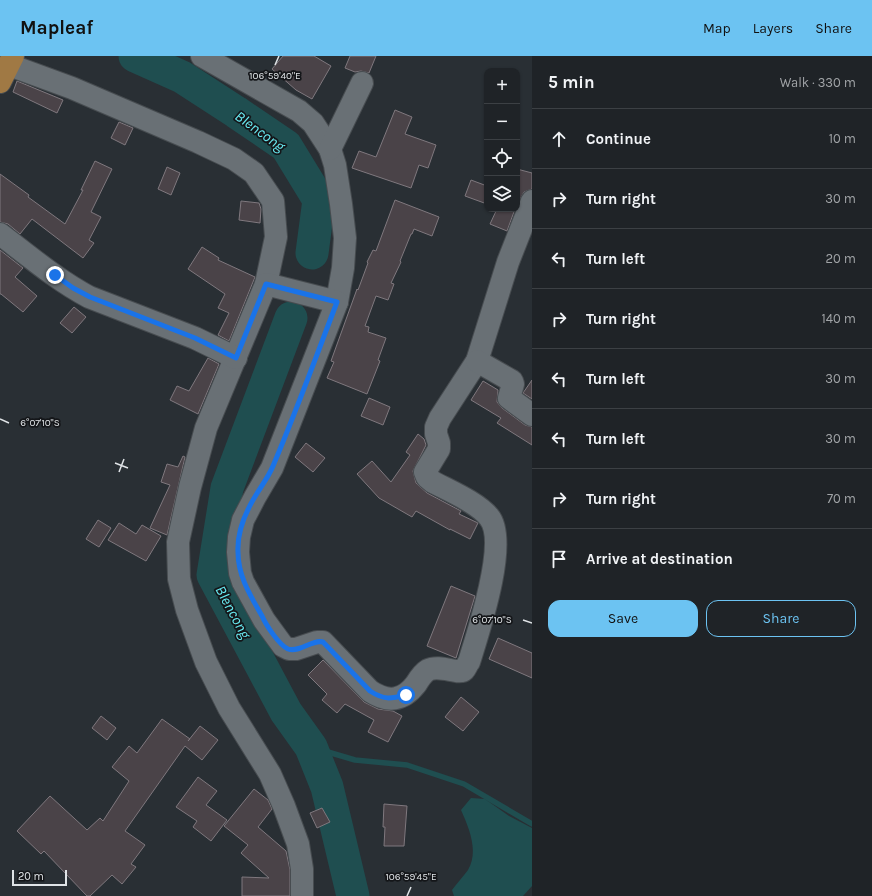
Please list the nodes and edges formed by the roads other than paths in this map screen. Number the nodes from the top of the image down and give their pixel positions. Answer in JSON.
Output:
{"nodes":[{"id":1,"x":202,"y":56,"type":"edge"},
{"id":2,"x":8,"y":68,"type":"edge"},
{"id":3,"x":362,"y":83,"type":"dead end"},
{"id":4,"x":330,"y":149,"type":"junction"},
{"id":5,"x":532,"y":201,"type":"edge"},
{"id":6,"x":0,"y":234,"type":"edge"},
{"id":7,"x":272,"y":285,"type":"junction"},
{"id":8,"x":330,"y":300,"type":"junction"},
{"id":9,"x":236,"y":358,"type":"junction"},
{"id":10,"x":477,"y":361,"type":"junction"},
{"id":11,"x":532,"y":415,"type":"edge"},
{"id":12,"x":302,"y":896,"type":"edge"}],
"edges":[{"from":1,"to":4,"type":"street"},
{"from":2,"to":7,"type":"street"},
{"from":3,"to":4,"type":"street"},
{"from":4,"to":8,"type":"street"},
{"from":5,"to":10,"type":"street"},
{"from":6,"to":9,"type":"street"},
{"from":7,"to":8,"type":"street"},
{"from":7,"to":9,"type":"street"},
{"from":8,"to":10,"type":"street"},
{"from":9,"to":12,"type":"street"},
{"from":10,"to":11,"type":"street"}]}
